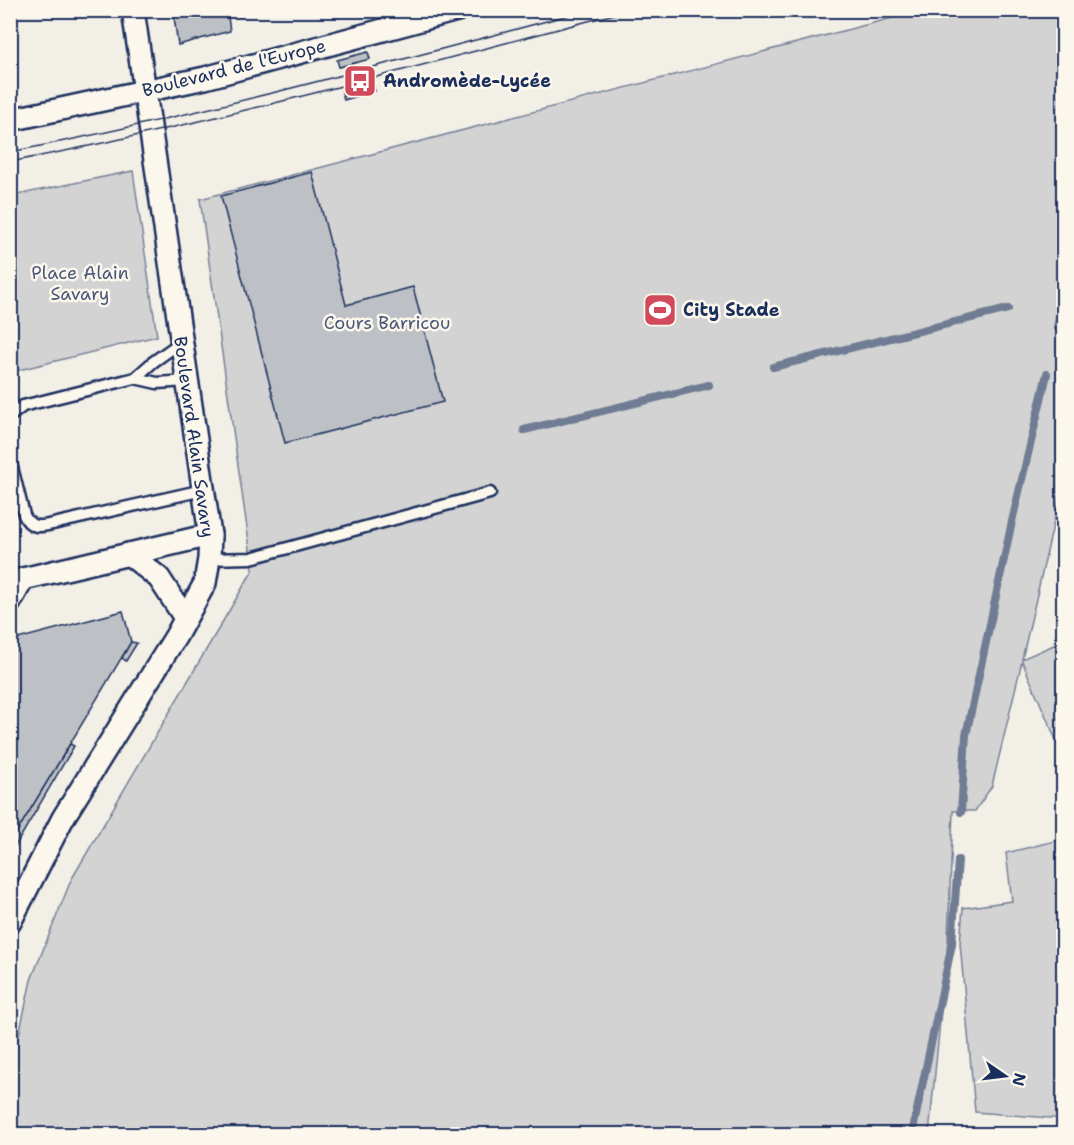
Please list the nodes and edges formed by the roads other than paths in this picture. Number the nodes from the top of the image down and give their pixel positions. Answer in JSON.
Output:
{"nodes":[{"id":1,"x":134,"y":10,"type":"edge"},
{"id":2,"x":457,"y":10,"type":"edge"},
{"id":3,"x":145,"y":92,"type":"junction"},
{"id":4,"x":10,"y":120,"type":"edge"},
{"id":5,"x":181,"y":342,"type":"junction"},
{"id":6,"x":135,"y":378,"type":"junction"},
{"id":7,"x":187,"y":381,"type":"junction"},
{"id":8,"x":10,"y":416,"type":"edge"},
{"id":9,"x":10,"y":459,"type":"edge"},
{"id":10,"x":203,"y":490,"type":"junction"},
{"id":11,"x":490,"y":493,"type":"dead end"},
{"id":12,"x":210,"y":535,"type":"junction"},
{"id":13,"x":129,"y":554,"type":"junction"},
{"id":14,"x":209,"y":559,"type":"junction"},
{"id":15,"x":17,"y":580,"type":"edge"},
{"id":16,"x":10,"y":602,"type":"edge"},
{"id":17,"x":186,"y":618,"type":"junction"},
{"id":18,"x":10,"y":922,"type":"edge"}],
"edges":[{"from":1,"to":3,"type":"street","name":"Boulevard Alain Savary"},
{"from":2,"to":3,"type":"street","name":"Boulevard de l'Europe"},
{"from":3,"to":4,"type":"street","name":"Boulevard de l'Europe"},
{"from":3,"to":5,"type":"street","name":"Boulevard Alain Savary"},
{"from":5,"to":6,"type":"lane"},
{"from":5,"to":7,"type":"street","name":"Boulevard Alain Savary"},
{"from":6,"to":7,"type":"lane"},
{"from":6,"to":8,"type":"lane"},
{"from":7,"to":10,"type":"street","name":"Boulevard Alain Savary"},
{"from":9,"to":10,"type":"lane"},
{"from":10,"to":12,"type":"street","name":"Boulevard Alain Savary"},
{"from":11,"to":14,"type":"lane"},
{"from":12,"to":13,"type":"street"},
{"from":12,"to":14,"type":"street","name":"Boulevard Alain Savary"},
{"from":13,"to":15,"type":"street"},
{"from":13,"to":17,"type":"street"},
{"from":14,"to":17,"type":"street","name":"Boulevard Alain Savary"},
{"from":15,"to":16,"type":"street"},
{"from":17,"to":18,"type":"street","name":"Boulevard Alain Savary"}]}
